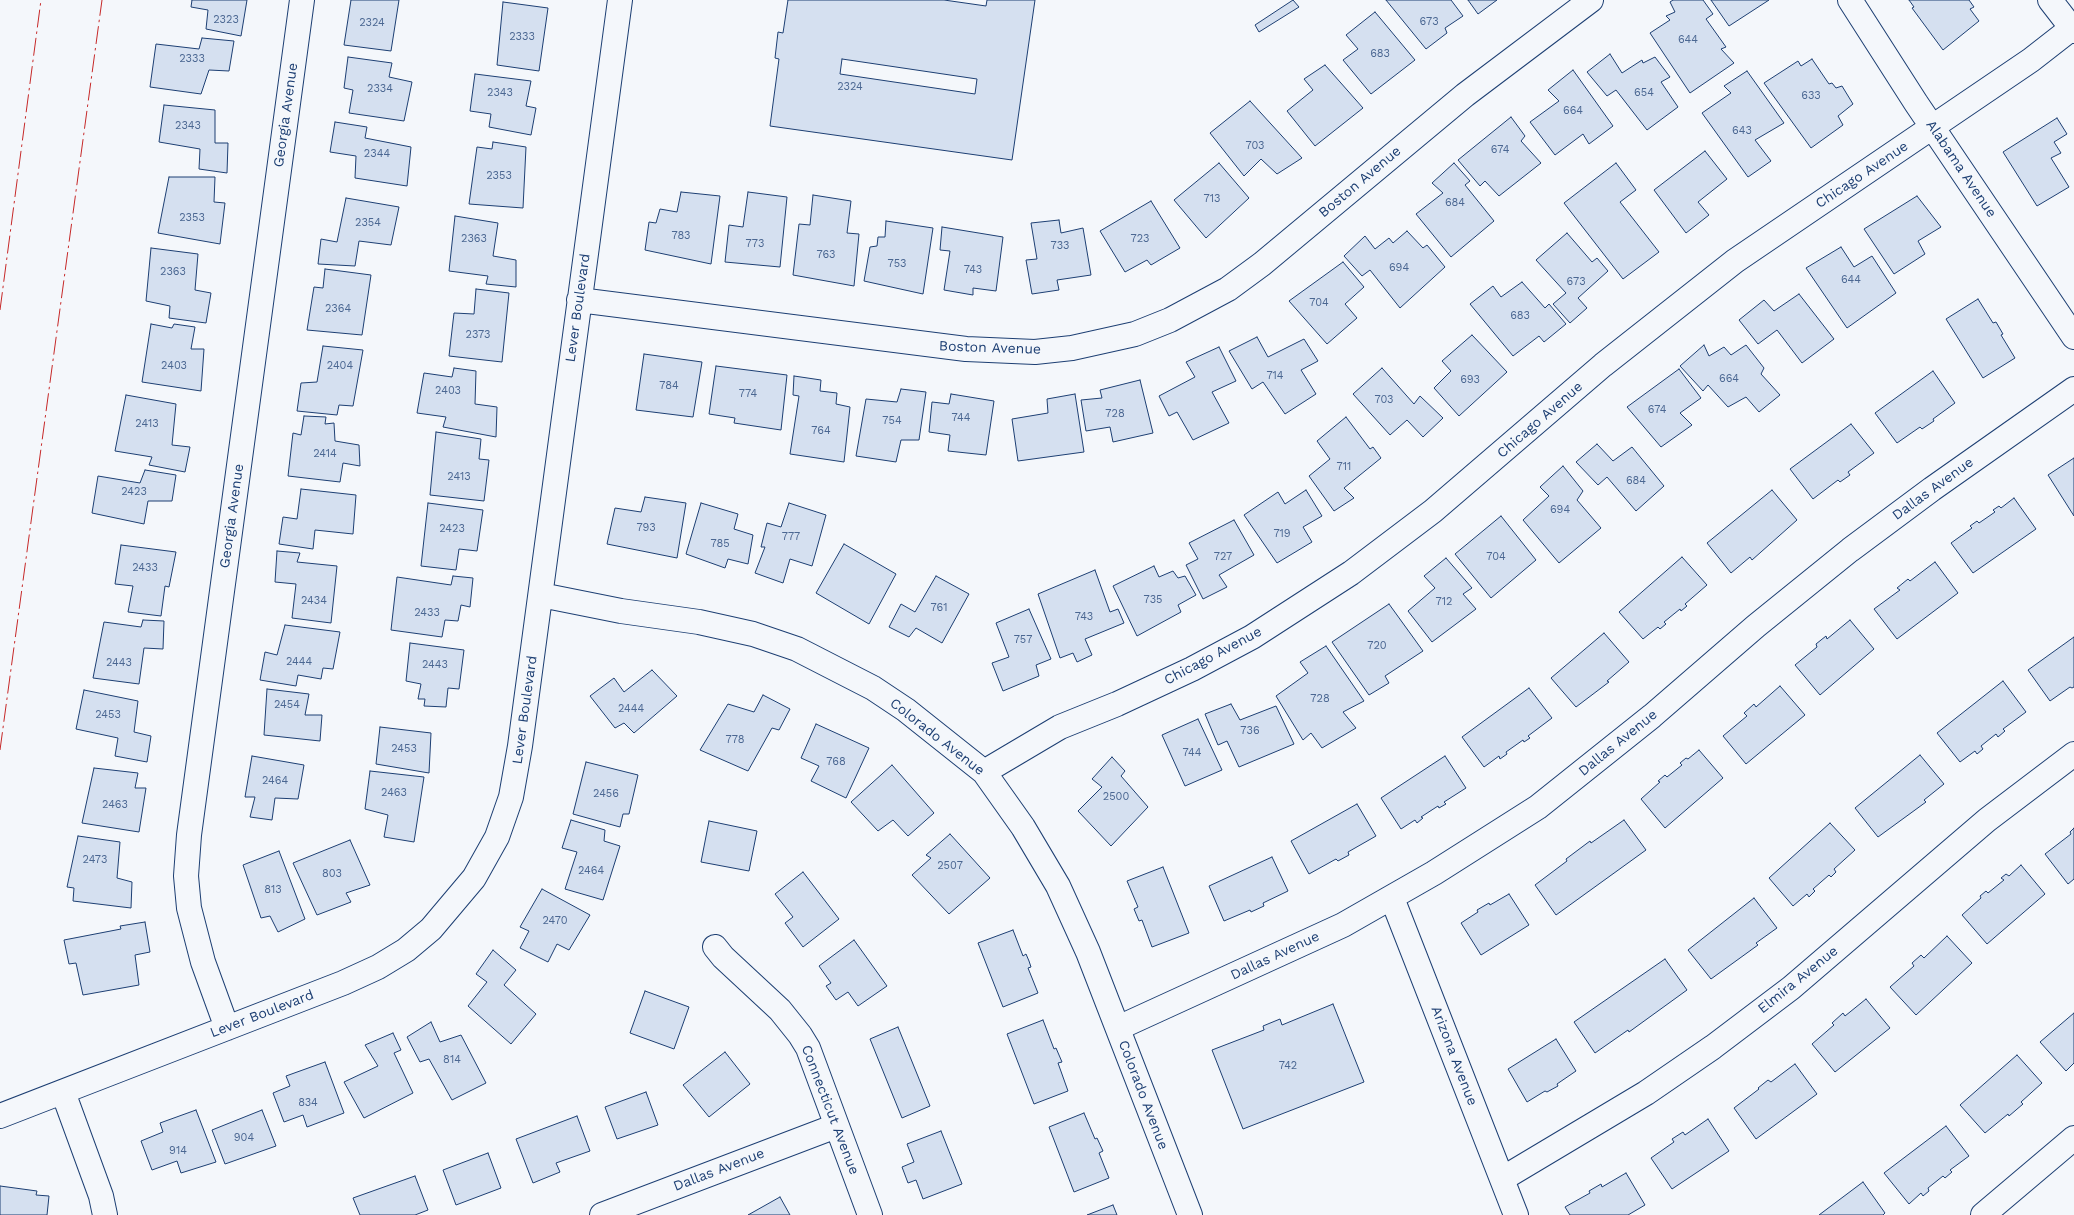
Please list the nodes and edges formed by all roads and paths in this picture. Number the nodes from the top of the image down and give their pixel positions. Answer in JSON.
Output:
{"nodes":[{"id":1,"x":302,"y":0,"type":"edge"},
{"id":2,"x":620,"y":0,"type":"edge"},
{"id":3,"x":1591,"y":0,"type":"edge"},
{"id":4,"x":1850,"y":0,"type":"edge"},
{"id":5,"x":2050,"y":0,"type":"edge"},
{"id":6,"x":2073,"y":30,"type":"edge"},
{"id":7,"x":1933,"y":126,"type":"junction"},
{"id":8,"x":580,"y":300,"type":"junction"},
{"id":9,"x":2074,"y":337,"type":"edge"},
{"id":10,"x":2074,"y":390,"type":"edge"},
{"id":11,"x":540,"y":595,"type":"junction"},
{"id":12,"x":2074,"y":754,"type":"edge"},
{"id":13,"x":984,"y":772,"type":"junction"},
{"id":14,"x":1392,"y":898,"type":"junction"},
{"id":15,"x":716,"y":947,"type":"dead end"},
{"id":16,"x":226,"y":1028,"type":"junction"},
{"id":17,"x":1118,"y":1028,"type":"junction"},
{"id":18,"x":63,"y":1092,"type":"junction"},
{"id":19,"x":0,"y":1116,"type":"edge"},
{"id":20,"x":836,"y":1126,"type":"junction"},
{"id":21,"x":2074,"y":1138,"type":"edge"},
{"id":22,"x":1502,"y":1179,"type":"junction"},
{"id":23,"x":105,"y":1215,"type":"edge"},
{"id":24,"x":602,"y":1215,"type":"edge"},
{"id":25,"x":870,"y":1215,"type":"edge"},
{"id":26,"x":1190,"y":1215,"type":"edge"},
{"id":27,"x":1516,"y":1215,"type":"edge"},
{"id":28,"x":1983,"y":1215,"type":"edge"}],
"edges":[{"from":1,"to":16,"type":"street","name":"Georgia Avenue"},
{"from":2,"to":8,"type":"street","name":"Lever Boulevard"},
{"from":3,"to":8,"type":"street","name":"Boston Avenue"},
{"from":4,"to":7,"type":"street","name":"Alabama Avenue"},
{"from":5,"to":6,"type":"street"},
{"from":6,"to":7,"type":"street","name":"Chicago Avenue"},
{"from":7,"to":9,"type":"street","name":"Alabama Avenue"},
{"from":7,"to":13,"type":"street","name":"Chicago Avenue"},
{"from":8,"to":11,"type":"street","name":"Lever Boulevard"},
{"from":10,"to":14,"type":"street","name":"Dallas Avenue"},
{"from":11,"to":13,"type":"street","name":"Colorado Avenue"},
{"from":11,"to":16,"type":"street","name":"Lever Boulevard"},
{"from":12,"to":22,"type":"street","name":"Elmira Avenue"},
{"from":13,"to":17,"type":"street","name":"Colorado Avenue"},
{"from":14,"to":17,"type":"street","name":"Dallas Avenue"},
{"from":14,"to":22,"type":"street","name":"Arizona Avenue"},
{"from":15,"to":20,"type":"street","name":"Connecticut Avenue"},
{"from":16,"to":18,"type":"street","name":"Lever Boulevard"},
{"from":17,"to":26,"type":"street","name":"Colorado Avenue"},
{"from":18,"to":19,"type":"street","name":"Lever Boulevard"},
{"from":18,"to":23,"type":"street"},
{"from":20,"to":24,"type":"street","name":"Dallas Avenue"},
{"from":20,"to":25,"type":"street","name":"Connecticut Avenue"},
{"from":21,"to":28,"type":"street"},
{"from":22,"to":27,"type":"street","name":"Arizona Avenue"}]}
